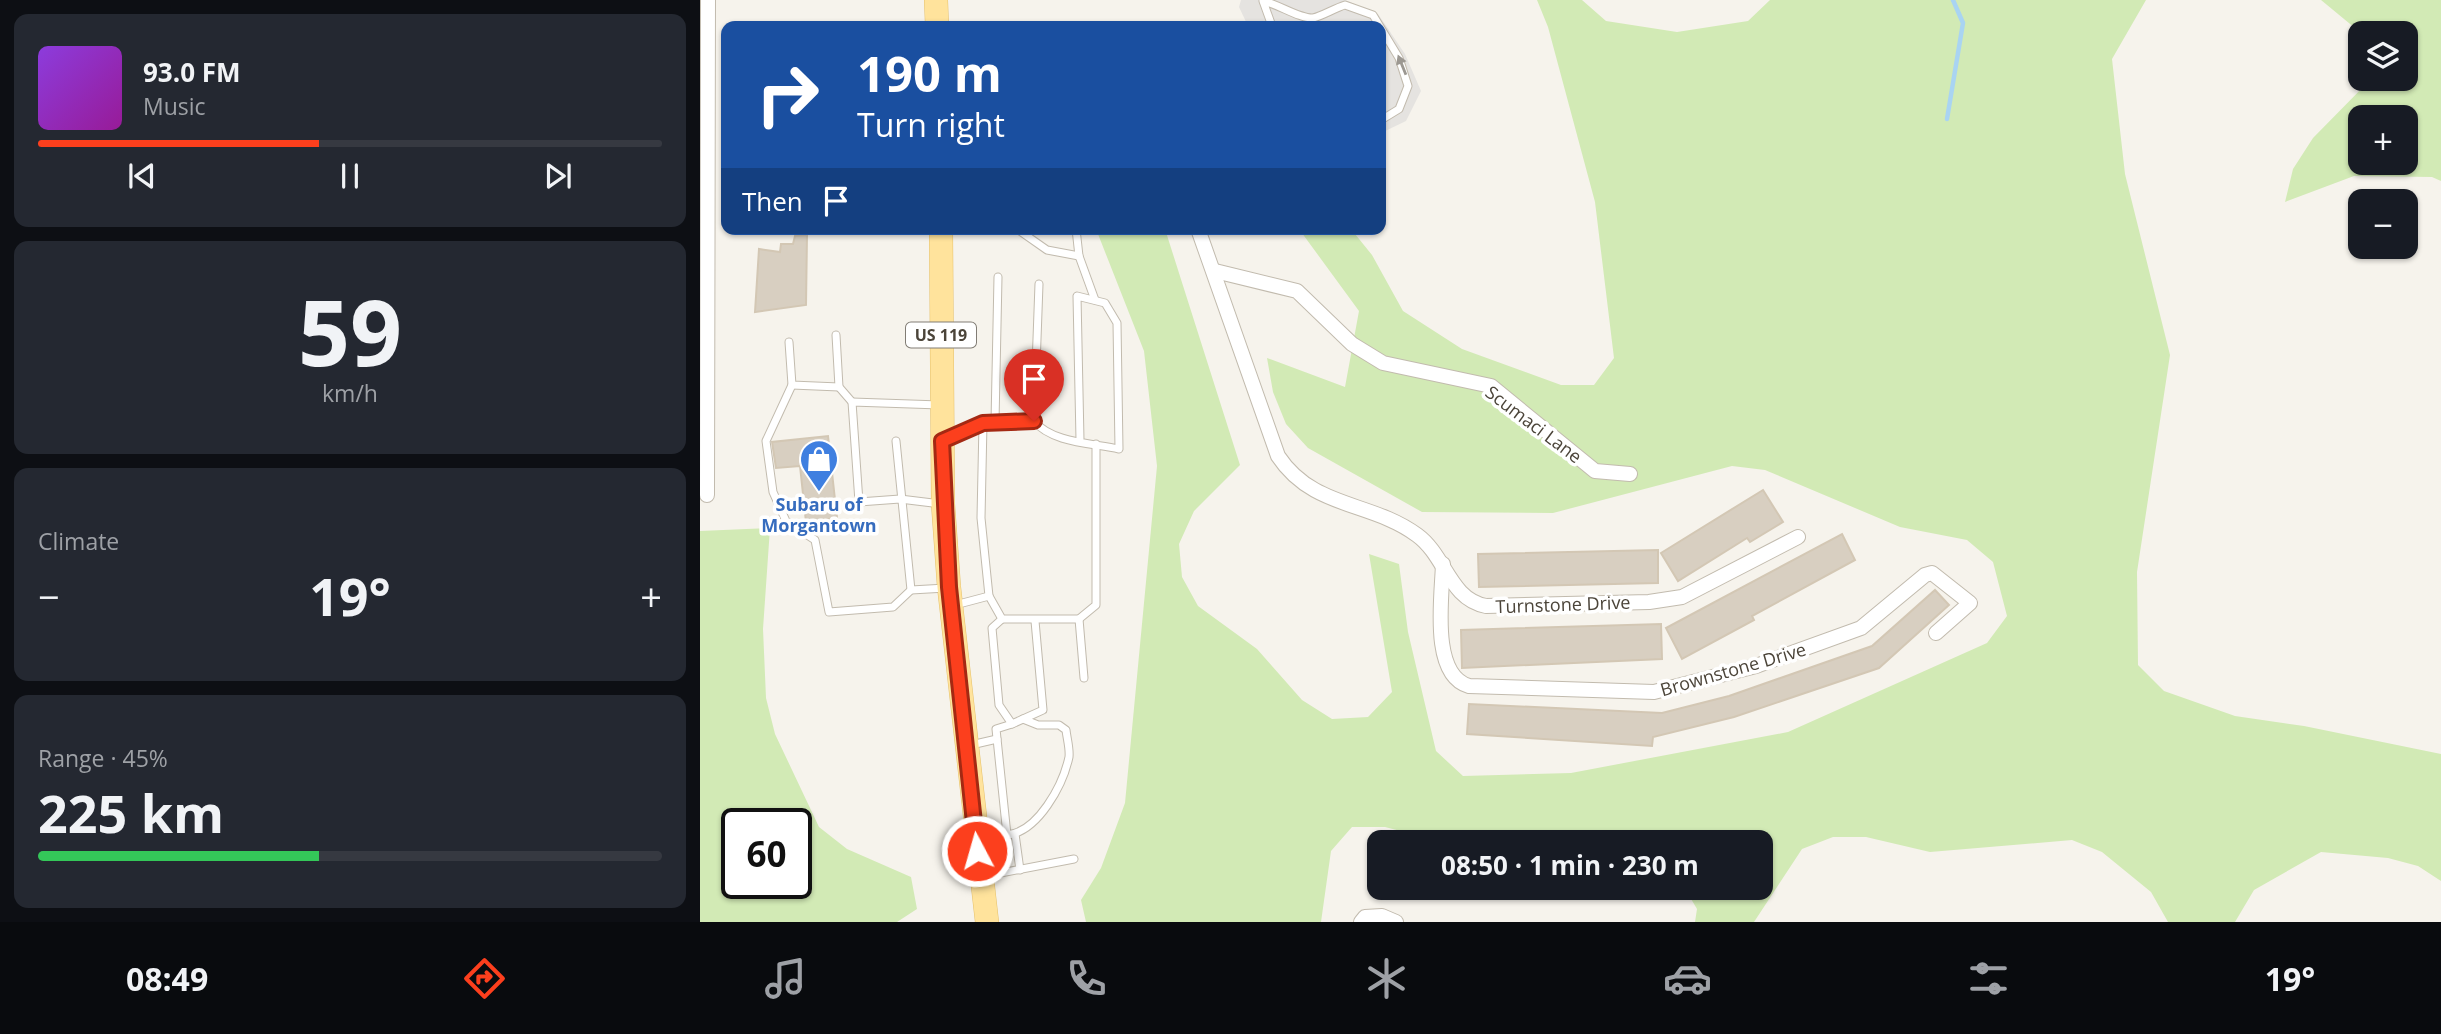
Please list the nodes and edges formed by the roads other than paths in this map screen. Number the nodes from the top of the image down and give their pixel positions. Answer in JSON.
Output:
{"nodes":[{"id":1,"x":708,"y":0,"type":"edge"},
{"id":2,"x":936,"y":0,"type":"edge"},
{"id":3,"x":1264,"y":0,"type":"edge"},
{"id":4,"x":937,"y":21,"type":"edge"},
{"id":5,"x":1270,"y":21,"type":"edge"},
{"id":6,"x":1377,"y":21,"type":"edge"},
{"id":7,"x":1386,"y":36,"type":"edge"},
{"id":8,"x":703,"y":79,"type":"edge"},
{"id":9,"x":1386,"y":117,"type":"edge"},
{"id":10,"x":941,"y":235,"type":"edge"},
{"id":11,"x":1026,"y":235,"type":"edge"},
{"id":12,"x":1077,"y":235,"type":"edge"},
{"id":13,"x":1200,"y":235,"type":"edge"},
{"id":14,"x":1079,"y":256,"type":"junction"},
{"id":15,"x":1215,"y":271,"type":"junction"},
{"id":16,"x":998,"y":277,"type":"dead end"},
{"id":17,"x":1039,"y":284,"type":"dead end"},
{"id":18,"x":1095,"y":300,"type":"junction"},
{"id":19,"x":836,"y":335,"type":"dead end"},
{"id":20,"x":789,"y":342,"type":"dead end"},
{"id":21,"x":792,"y":385,"type":"junction"},
{"id":22,"x":839,"y":387,"type":"junction"},
{"id":23,"x":852,"y":402,"type":"junction"},
{"id":24,"x":941,"y":405,"type":"junction"},
{"id":25,"x":1034,"y":421,"type":"junction"},
{"id":26,"x":995,"y":422,"type":"junction"},
{"id":27,"x":983,"y":423,"type":"junction"},
{"id":28,"x":1080,"y":440,"type":"junction"},
{"id":29,"x":896,"y":441,"type":"dead end"},
{"id":30,"x":942,"y":441,"type":"junction"},
{"id":31,"x":1096,"y":444,"type":"junction"},
{"id":32,"x":1630,"y":474,"type":"dead end"},
{"id":33,"x":707,"y":495,"type":"dead end"},
{"id":34,"x":900,"y":499,"type":"junction"},
{"id":35,"x":943,"y":504,"type":"junction"},
{"id":36,"x":1798,"y":537,"type":"dead end"},
{"id":37,"x":1443,"y":563,"type":"junction"},
{"id":38,"x":911,"y":590,"type":"junction"},
{"id":39,"x":989,"y":596,"type":"junction"},
{"id":40,"x":950,"y":597,"type":"junction"},
{"id":41,"x":1002,"y":619,"type":"junction"},
{"id":42,"x":1079,"y":619,"type":"junction"},
{"id":43,"x":1035,"y":621,"type":"junction"},
{"id":44,"x":1936,"y":633,"type":"dead end"},
{"id":45,"x":1084,"y":678,"type":"dead end"},
{"id":46,"x":1023,"y":719,"type":"junction"},
{"id":47,"x":1012,"y":724,"type":"junction"},
{"id":48,"x":997,"y":739,"type":"junction"},
{"id":49,"x":966,"y":746,"type":"junction"},
{"id":50,"x":1015,"y":834,"type":"junction"},
{"id":51,"x":1074,"y":859,"type":"dead end"},
{"id":52,"x":1020,"y":870,"type":"junction"},
{"id":53,"x":979,"y":878,"type":"junction"},
{"id":54,"x":987,"y":922,"type":"edge"},
{"id":55,"x":1361,"y":922,"type":"edge"},
{"id":56,"x":1396,"y":922,"type":"edge"}],
"edges":[{"from":1,"to":8,"type":"street"},
{"from":2,"to":4,"type":"main road"},
{"from":3,"to":5,"type":"lane"},
{"from":6,"to":3,"type":"lane","one_way":true},
{"from":9,"to":7,"type":"lane","one_way":true},
{"from":8,"to":33,"type":"street"},
{"from":10,"to":24,"type":"main road","number":"US 119"},
{"from":11,"to":14,"type":"lane"},
{"from":12,"to":14,"type":"lane"},
{"from":13,"to":15,"type":"street","name":"Turnstone Drive"},
{"from":14,"to":18,"type":"lane"},
{"from":15,"to":32,"type":"street","name":"Scumaci Lane"},
{"from":15,"to":37,"type":"street","name":"Turnstone Drive"},
{"from":16,"to":26,"type":"lane"},
{"from":17,"to":25,"type":"lane"},
{"from":18,"to":28,"type":"lane"},
{"from":18,"to":31,"type":"lane"},
{"from":19,"to":22,"type":"lane"},
{"from":20,"to":21,"type":"lane"},
{"from":21,"to":22,"type":"lane"},
{"from":21,"to":38,"type":"lane"},
{"from":22,"to":23,"type":"lane"},
{"from":23,"to":24,"type":"lane"},
{"from":23,"to":34,"type":"lane"},
{"from":24,"to":30,"type":"main road","number":"US 119"},
{"from":25,"to":26,"type":"lane"},
{"from":25,"to":28,"type":"lane"},
{"from":26,"to":27,"type":"lane"},
{"from":27,"to":30,"type":"lane"},
{"from":27,"to":39,"type":"lane"},
{"from":28,"to":31,"type":"lane"},
{"from":29,"to":34,"type":"lane"},
{"from":30,"to":35,"type":"main road","number":"US 119"},
{"from":31,"to":42,"type":"lane"},
{"from":34,"to":35,"type":"lane"},
{"from":34,"to":38,"type":"lane"},
{"from":35,"to":40,"type":"main road","number":"US 119"},
{"from":36,"to":37,"type":"street","name":"Turnstone Drive"},
{"from":37,"to":44,"type":"street","name":"Brownstone Drive"},
{"from":38,"to":40,"type":"lane"},
{"from":39,"to":40,"type":"lane"},
{"from":39,"to":41,"type":"lane"},
{"from":40,"to":49,"type":"main road","number":"US 119"},
{"from":41,"to":43,"type":"lane"},
{"from":41,"to":47,"type":"lane"},
{"from":42,"to":43,"type":"lane"},
{"from":42,"to":45,"type":"lane"},
{"from":43,"to":46,"type":"lane"},
{"from":46,"to":47,"type":"lane"},
{"from":46,"to":50,"type":"lane"},
{"from":47,"to":48,"type":"lane"},
{"from":48,"to":49,"type":"lane"},
{"from":48,"to":50,"type":"lane"},
{"from":49,"to":53,"type":"main road","number":"US 119"},
{"from":50,"to":52,"type":"lane"},
{"from":51,"to":52,"type":"lane"},
{"from":52,"to":53,"type":"lane"},
{"from":53,"to":54,"type":"main road","number":"US 119"},
{"from":55,"to":56,"type":"street"}]}
